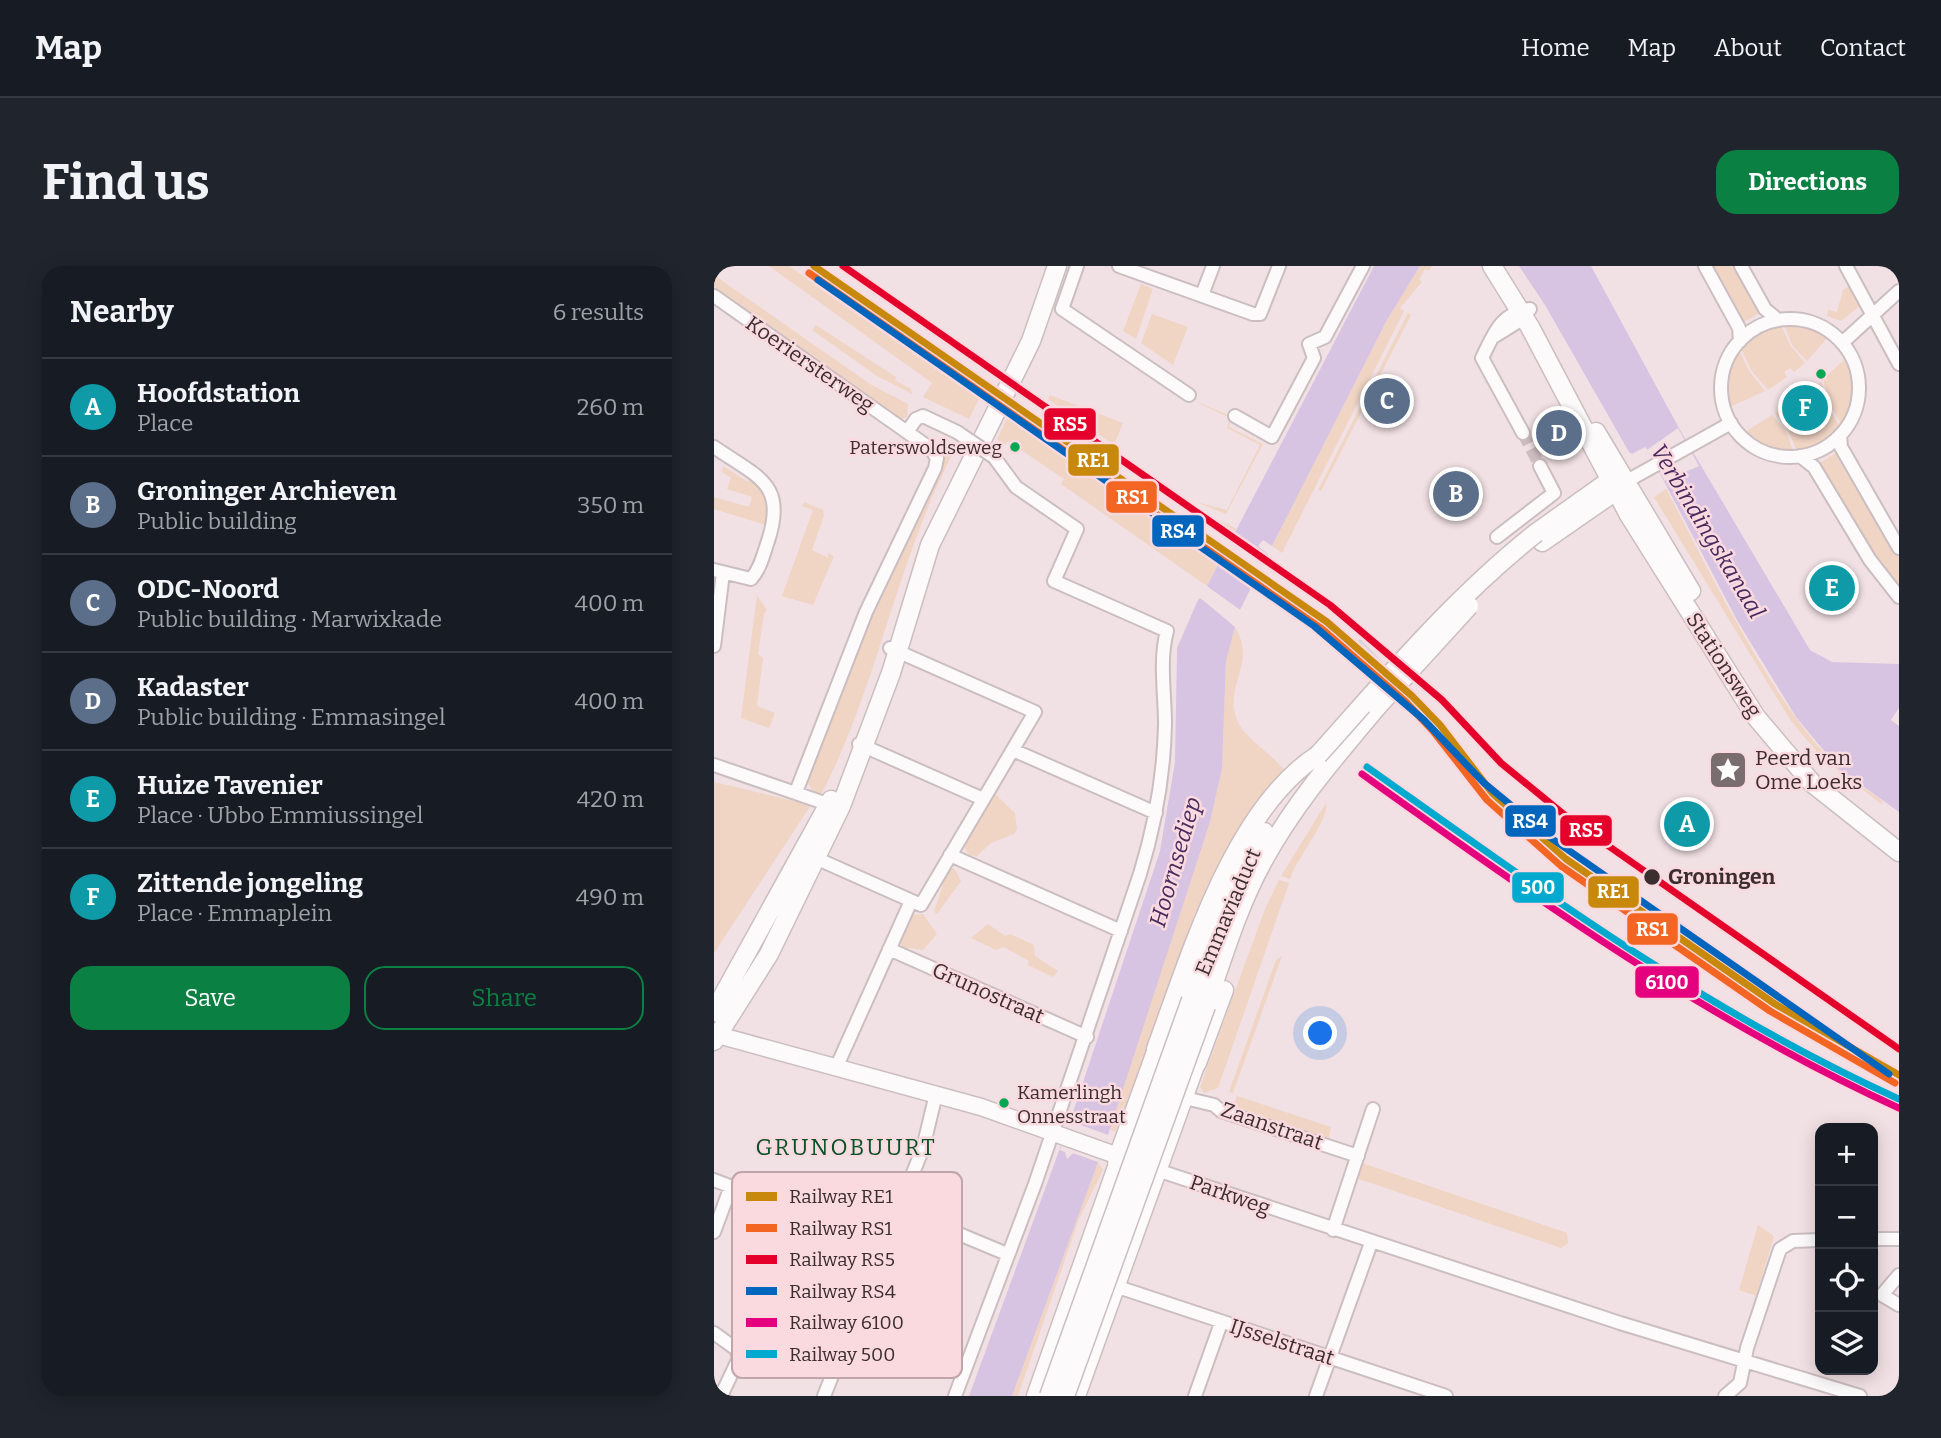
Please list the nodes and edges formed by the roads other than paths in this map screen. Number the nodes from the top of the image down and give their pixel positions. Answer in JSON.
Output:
{"nodes":[{"id":1,"x":1050,"y":266,"type":"edge"},
{"id":2,"x":1057,"y":266,"type":"edge"},
{"id":3,"x":1077,"y":266,"type":"edge"},
{"id":4,"x":1119,"y":266,"type":"edge"},
{"id":5,"x":1213,"y":266,"type":"edge"},
{"id":6,"x":1279,"y":266,"type":"edge"},
{"id":7,"x":1363,"y":266,"type":"edge"},
{"id":8,"x":1492,"y":266,"type":"edge"},
{"id":9,"x":1502,"y":266,"type":"edge"},
{"id":10,"x":1705,"y":266,"type":"edge"},
{"id":11,"x":1741,"y":266,"type":"edge"},
{"id":12,"x":1846,"y":266,"type":"edge"},
{"id":13,"x":1147,"y":271,"type":"edge"},
{"id":14,"x":1899,"y":291,"type":"edge"},
{"id":15,"x":1202,"y":295,"type":"junction"},
{"id":16,"x":714,"y":296,"type":"edge"},
{"id":17,"x":1525,"y":312,"type":"junction"},
{"id":18,"x":1873,"y":315,"type":"junction"},
{"id":19,"x":1778,"y":320,"type":"junction"},
{"id":20,"x":1740,"y":341,"type":"junction"},
{"id":21,"x":1842,"y":343,"type":"junction"},
{"id":22,"x":1899,"y":364,"type":"edge"},
{"id":23,"x":1189,"y":395,"type":"dead end"},
{"id":24,"x":1235,"y":416,"type":"dead end"},
{"id":25,"x":1731,"y":423,"type":"junction"},
{"id":26,"x":907,"y":432,"type":"junction"},
{"id":27,"x":1523,"y":433,"type":"tunnel mouth"},
{"id":28,"x":1840,"y":435,"type":"junction"},
{"id":29,"x":714,"y":447,"type":"edge"},
{"id":30,"x":1800,"y":456,"type":"junction"},
{"id":31,"x":1540,"y":466,"type":"tunnel mouth"},
{"id":32,"x":1618,"y":485,"type":"junction"},
{"id":33,"x":1497,"y":537,"type":"dead end"},
{"id":34,"x":1539,"y":537,"type":"junction"},
{"id":35,"x":1899,"y":548,"type":"edge"},
{"id":36,"x":718,"y":571,"type":"edge"},
{"id":37,"x":1899,"y":597,"type":"edge"},
{"id":38,"x":714,"y":646,"type":"edge"},
{"id":39,"x":894,"y":650,"type":"junction"},
{"id":40,"x":861,"y":745,"type":"junction"},
{"id":41,"x":1013,"y":750,"type":"junction"},
{"id":42,"x":714,"y":765,"type":"edge"},
{"id":43,"x":1300,"y":790,"type":"junction"},
{"id":44,"x":796,"y":792,"type":"junction"},
{"id":45,"x":984,"y":799,"type":"junction"},
{"id":46,"x":834,"y":807,"type":"junction"},
{"id":47,"x":1156,"y":813,"type":"junction"},
{"id":48,"x":1899,"y":840,"type":"edge"},
{"id":49,"x":1899,"y":852,"type":"edge"},
{"id":50,"x":950,"y":855,"type":"junction"},
{"id":51,"x":810,"y":856,"type":"junction"},
{"id":52,"x":911,"y":901,"type":"junction"},
{"id":53,"x":1121,"y":931,"type":"junction"},
{"id":54,"x":889,"y":949,"type":"junction"},
{"id":55,"x":1198,"y":1003,"type":"junction"},
{"id":56,"x":714,"y":1012,"type":"edge"},
{"id":57,"x":715,"y":1037,"type":"edge"},
{"id":58,"x":1087,"y":1037,"type":"junction"},
{"id":59,"x":1157,"y":1048,"type":"joint"},
{"id":60,"x":1197,"y":1063,"type":"joint"},
{"id":61,"x":836,"y":1068,"type":"junction"},
{"id":62,"x":936,"y":1094,"type":"junction"},
{"id":63,"x":1185,"y":1098,"type":"junction"},
{"id":64,"x":1373,"y":1109,"type":"dead end"},
{"id":65,"x":1059,"y":1133,"type":"junction"},
{"id":66,"x":1110,"y":1151,"type":"junction"},
{"id":67,"x":1358,"y":1156,"type":"junction"},
{"id":68,"x":1160,"y":1171,"type":"junction"},
{"id":69,"x":914,"y":1172,"type":"edge"},
{"id":70,"x":714,"y":1180,"type":"edge"},
{"id":71,"x":732,"y":1186,"type":"joint"},
{"id":72,"x":1333,"y":1230,"type":"junction"},
{"id":73,"x":714,"y":1233,"type":"edge"},
{"id":74,"x":962,"y":1235,"type":"edge"},
{"id":75,"x":1878,"y":1239,"type":"edge"},
{"id":76,"x":1899,"y":1239,"type":"edge"},
{"id":77,"x":1815,"y":1240,"type":"edge"},
{"id":78,"x":1371,"y":1243,"type":"junction"},
{"id":79,"x":1007,"y":1254,"type":"junction"},
{"id":80,"x":1899,"y":1275,"type":"edge"},
{"id":81,"x":1118,"y":1287,"type":"junction"},
{"id":82,"x":1899,"y":1305,"type":"edge"},
{"id":83,"x":1222,"y":1323,"type":"junction"},
{"id":84,"x":714,"y":1333,"type":"edge"},
{"id":85,"x":732,"y":1346,"type":"edge"},
{"id":86,"x":1329,"y":1357,"type":"junction"},
{"id":87,"x":1744,"y":1362,"type":"junction"},
{"id":88,"x":732,"y":1373,"type":"edge"},
{"id":89,"x":962,"y":1377,"type":"edge"},
{"id":90,"x":831,"y":1378,"type":"edge"},
{"id":91,"x":962,"y":1378,"type":"edge"},
{"id":92,"x":1440,"y":1395,"type":"edge"},
{"id":93,"x":721,"y":1396,"type":"edge"},
{"id":94,"x":824,"y":1396,"type":"edge"},
{"id":95,"x":955,"y":1396,"type":"edge"},
{"id":96,"x":1036,"y":1396,"type":"edge"},
{"id":97,"x":1049,"y":1396,"type":"edge"},
{"id":98,"x":1065,"y":1396,"type":"edge"},
{"id":99,"x":1077,"y":1396,"type":"edge"},
{"id":100,"x":1195,"y":1396,"type":"edge"},
{"id":101,"x":1316,"y":1396,"type":"edge"},
{"id":102,"x":1725,"y":1396,"type":"edge"},
{"id":103,"x":1860,"y":1396,"type":"edge"}],
"edges":[{"from":1,"to":39,"type":"main road"},
{"from":2,"to":39,"type":"main road"},
{"from":3,"to":23,"type":"street"},
{"from":4,"to":13,"type":"street"},
{"from":5,"to":15,"type":"street"},
{"from":6,"to":15,"type":"street"},
{"from":7,"to":24,"type":"street"},
{"from":8,"to":17,"type":"main road"},
{"from":9,"to":17,"type":"main road"},
{"from":10,"to":20,"type":"street"},
{"from":11,"to":19,"type":"street"},
{"from":12,"to":18,"type":"street"},
{"from":13,"to":15,"type":"street"},
{"from":14,"to":18,"type":"street"},
{"from":16,"to":26,"type":"street","name":"Koeriersterweg"},
{"from":17,"to":27,"type":"street"},
{"from":17,"to":32,"type":"main road"},
{"from":18,"to":21,"type":"street"},
{"from":18,"to":22,"type":"street"},
{"from":19,"to":20,"type":"street"},
{"from":19,"to":21,"type":"street"},
{"from":20,"to":25,"type":"street"},
{"from":21,"to":28,"type":"street"},
{"from":25,"to":30,"type":"street"},
{"from":25,"to":32,"type":"street"},
{"from":26,"to":44,"type":"street","name":"Koeriersterweg"},
{"from":26,"to":47,"type":"street","bridge":true},
{"from":28,"to":30,"type":"street"},
{"from":28,"to":35,"type":"street"},
{"from":29,"to":36,"type":"street"},
{"from":30,"to":37,"type":"street"},
{"from":31,"to":33,"type":"street"},
{"from":32,"to":34,"type":"main road","name":"Emmaviaduct"},
{"from":32,"to":48,"type":"main road","name":"Stationsweg"},
{"from":32,"to":49,"type":"main road","name":"Stationsweg"},
{"from":34,"to":43,"type":"main road","name":"Emmaviaduct","bridge":true},
{"from":34,"to":43,"type":"main road","name":"Emmaviaduct","bridge":true},
{"from":36,"to":38,"type":"street"},
{"from":39,"to":40,"type":"main road"},
{"from":39,"to":41,"type":"street"},
{"from":40,"to":45,"type":"street"},
{"from":40,"to":46,"type":"main road"},
{"from":41,"to":45,"type":"street"},
{"from":41,"to":47,"type":"street"},
{"from":42,"to":44,"type":"street"},
{"from":43,"to":55,"type":"main road","name":"Emmaviaduct"},
{"from":43,"to":59,"type":"main road"},
{"from":43,"to":60,"type":"main road"},
{"from":44,"to":46,"type":"street"},
{"from":45,"to":50,"type":"street"},
{"from":46,"to":51,"type":"main road"},
{"from":47,"to":53,"type":"street"},
{"from":50,"to":52,"type":"street"},
{"from":50,"to":53,"type":"street"},
{"from":51,"to":52,"type":"street"},
{"from":51,"to":56,"type":"main road"},
{"from":51,"to":57,"type":"main road"},
{"from":52,"to":54,"type":"street"},
{"from":53,"to":58,"type":"street"},
{"from":54,"to":58,"type":"street","name":"Grunostraat"},
{"from":54,"to":61,"type":"street"},
{"from":55,"to":97,"type":"main road","name":"Emmaviaduct","bridge":true},
{"from":55,"to":98,"type":"main road","name":"Emmaviaduct","bridge":true},
{"from":57,"to":61,"type":"street","name":"Parkweg"},
{"from":58,"to":65,"type":"street"},
{"from":59,"to":66,"type":"street"},
{"from":60,"to":63,"type":"street"},
{"from":61,"to":62,"type":"street","name":"Parkweg"},
{"from":62,"to":65,"type":"street","name":"Parkweg"},
{"from":62,"to":69,"type":"street"},
{"from":63,"to":67,"type":"street","name":"Zaanstraat"},
{"from":63,"to":68,"type":"street"},
{"from":64,"to":67,"type":"street"},
{"from":65,"to":66,"type":"street","name":"Parkweg"},
{"from":65,"to":79,"type":"street"},
{"from":66,"to":68,"type":"street","name":"Parkweg"},
{"from":66,"to":96,"type":"main road"},
{"from":67,"to":72,"type":"street"},
{"from":68,"to":72,"type":"street","name":"Parkweg"},
{"from":68,"to":81,"type":"street"},
{"from":70,"to":71,"type":"street"},
{"from":71,"to":73,"type":"street"},
{"from":72,"to":78,"type":"street","name":"Parkweg"},
{"from":74,"to":79,"type":"street"},
{"from":75,"to":76,"type":"street"},
{"from":77,"to":87,"type":"street"},
{"from":78,"to":86,"type":"street"},
{"from":78,"to":87,"type":"street","name":"Parkweg"},
{"from":79,"to":89,"type":"street"},
{"from":80,"to":82,"type":"street"},
{"from":81,"to":83,"type":"street","name":"IJsselstraat"},
{"from":81,"to":99,"type":"street"},
{"from":83,"to":86,"type":"street","name":"IJsselstraat"},
{"from":83,"to":100,"type":"street"},
{"from":84,"to":85,"type":"street"},
{"from":86,"to":92,"type":"street","name":"IJsselstraat"},
{"from":86,"to":101,"type":"street"},
{"from":87,"to":102,"type":"street"},
{"from":87,"to":103,"type":"street","name":"Parkweg"},
{"from":88,"to":93,"type":"street"},
{"from":90,"to":94,"type":"street"},
{"from":91,"to":95,"type":"street"}]}
